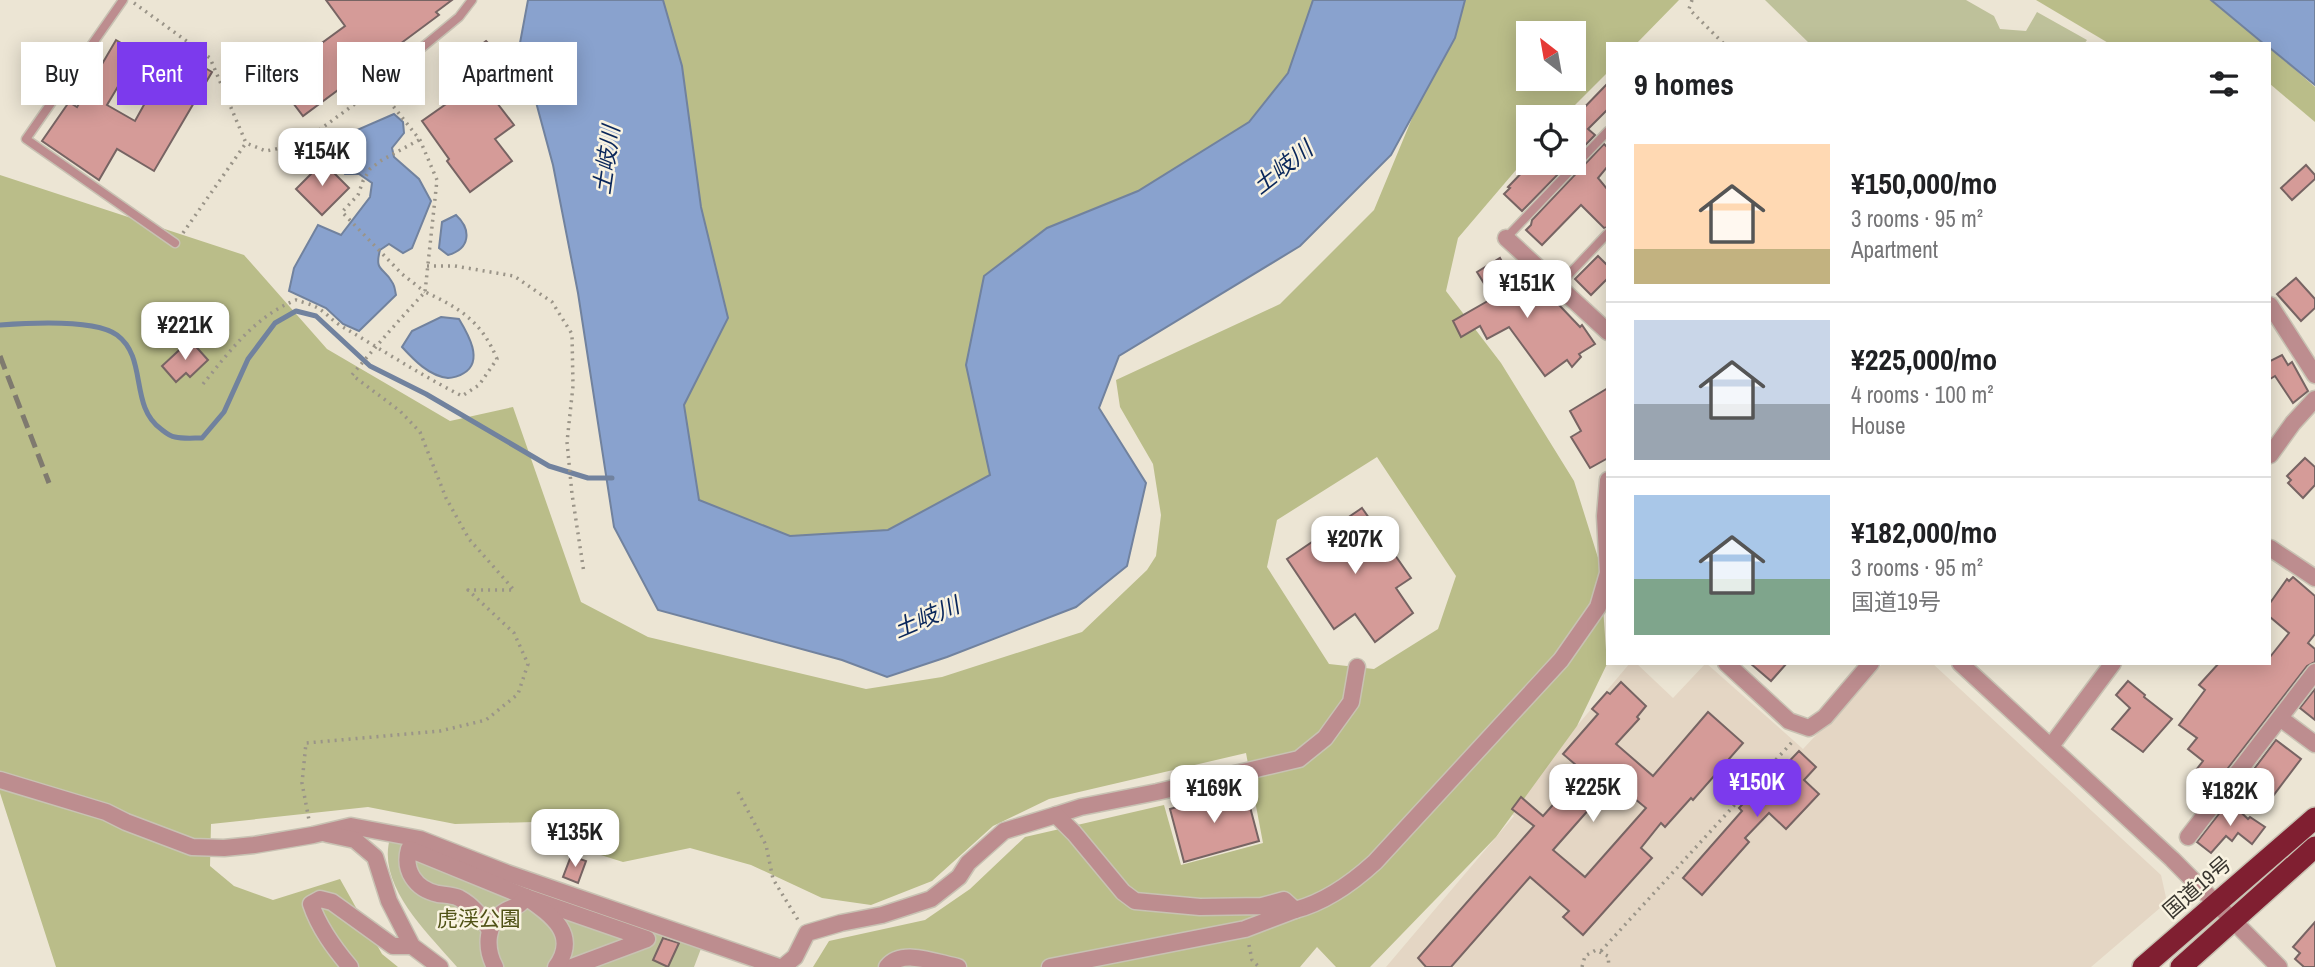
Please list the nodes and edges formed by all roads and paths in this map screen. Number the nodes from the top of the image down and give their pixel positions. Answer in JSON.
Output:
{"nodes":[{"id":1,"x":123,"y":0,"type":"edge"},
{"id":2,"x":129,"y":0,"type":"edge"},
{"id":3,"x":472,"y":0,"type":"edge"},
{"id":4,"x":1692,"y":0,"type":"edge"},
{"id":5,"x":1722,"y":42,"type":"edge"},
{"id":6,"x":425,"y":45,"type":"edge"},
{"id":7,"x":1606,"y":133,"type":"edge"},
{"id":8,"x":420,"y":140,"type":"junction"},
{"id":9,"x":246,"y":143,"type":"junction"},
{"id":10,"x":1606,"y":235,"type":"edge"},
{"id":11,"x":1506,"y":238,"type":"joint"},
{"id":12,"x":175,"y":243,"type":"joint"},
{"id":13,"x":428,"y":266,"type":"junction"},
{"id":14,"x":1559,"y":285,"type":"junction"},
{"id":15,"x":425,"y":292,"type":"junction"},
{"id":16,"x":2271,"y":307,"type":"edge"},
{"id":17,"x":1606,"y":330,"type":"edge"},
{"id":18,"x":376,"y":347,"type":"junction"},
{"id":19,"x":2315,"y":375,"type":"edge"},
{"id":20,"x":203,"y":384,"type":"dead end"},
{"id":21,"x":2315,"y":399,"type":"edge"},
{"id":22,"x":2271,"y":454,"type":"edge"},
{"id":23,"x":1606,"y":504,"type":"edge"},
{"id":24,"x":1606,"y":535,"type":"edge"},
{"id":25,"x":2271,"y":549,"type":"edge"},
{"id":26,"x":584,"y":573,"type":"dead end"},
{"id":27,"x":2315,"y":578,"type":"edge"},
{"id":28,"x":1606,"y":580,"type":"edge"},
{"id":29,"x":1728,"y":665,"type":"edge"},
{"id":30,"x":1869,"y":665,"type":"edge"},
{"id":31,"x":1962,"y":665,"type":"edge"},
{"id":32,"x":2112,"y":665,"type":"edge"},
{"id":33,"x":1357,"y":667,"type":"dead end"},
{"id":34,"x":2315,"y":672,"type":"edge"},
{"id":35,"x":2280,"y":718,"type":"junction"},
{"id":36,"x":1800,"y":725,"type":"junction"},
{"id":37,"x":2315,"y":744,"type":"edge"},
{"id":38,"x":2051,"y":746,"type":"junction"},
{"id":39,"x":0,"y":779,"type":"edge"},
{"id":40,"x":738,"y":792,"type":"dead end"},
{"id":41,"x":1056,"y":815,"type":"junction"},
{"id":42,"x":2315,"y":818,"type":"edge"},
{"id":43,"x":392,"y":833,"type":"junction"},
{"id":44,"x":315,"y":834,"type":"junction"},
{"id":45,"x":2188,"y":837,"type":"dead end"},
{"id":46,"x":2315,"y":848,"type":"edge"},
{"id":47,"x":427,"y":849,"type":"junction"},
{"id":48,"x":375,"y":857,"type":"junction"},
{"id":49,"x":543,"y":885,"type":"junction"},
{"id":50,"x":531,"y":899,"type":"junction"},
{"id":51,"x":2216,"y":902,"type":"junction"},
{"id":52,"x":1295,"y":911,"type":"junction"},
{"id":53,"x":2234,"y":921,"type":"junction"},
{"id":54,"x":661,"y":926,"type":"junction"},
{"id":55,"x":1253,"y":926,"type":"junction"},
{"id":56,"x":490,"y":930,"type":"junction"},
{"id":57,"x":807,"y":933,"type":"junction"},
{"id":58,"x":647,"y":939,"type":"junction"},
{"id":59,"x":412,"y":946,"type":"junction"},
{"id":60,"x":1601,"y":951,"type":"junction"},
{"id":61,"x":350,"y":967,"type":"edge"},
{"id":62,"x":440,"y":967,"type":"edge"},
{"id":63,"x":495,"y":967,"type":"edge"},
{"id":64,"x":556,"y":967,"type":"edge"},
{"id":65,"x":572,"y":967,"type":"edge"},
{"id":66,"x":781,"y":967,"type":"edge"},
{"id":67,"x":887,"y":967,"type":"edge"},
{"id":68,"x":958,"y":967,"type":"edge"},
{"id":69,"x":1050,"y":967,"type":"edge"},
{"id":70,"x":1259,"y":967,"type":"edge"},
{"id":71,"x":1582,"y":967,"type":"edge"},
{"id":72,"x":1609,"y":967,"type":"edge"},
{"id":73,"x":2143,"y":967,"type":"edge"},
{"id":74,"x":2181,"y":967,"type":"edge"},
{"id":75,"x":2279,"y":967,"type":"edge"}],
"edges":[{"from":1,"to":12,"type":"lane"},
{"from":2,"to":9,"type":"path"},
{"from":3,"to":6,"type":"lane"},
{"from":4,"to":5,"type":"path"},
{"from":7,"to":11,"type":"lane"},
{"from":8,"to":9,"type":"path"},
{"from":8,"to":13,"type":"path"},
{"from":8,"to":15,"type":"path"},
{"from":9,"to":12,"type":"path"},
{"from":10,"to":14,"type":"lane"},
{"from":11,"to":14,"type":"street"},
{"from":13,"to":15,"type":"path"},
{"from":13,"to":26,"type":"path"},
{"from":14,"to":17,"type":"street"},
{"from":15,"to":18,"type":"path"},
{"from":15,"to":18,"type":"path"},
{"from":16,"to":19,"type":"street"},
{"from":18,"to":20,"type":"path"},
{"from":18,"to":44,"type":"path"},
{"from":21,"to":22,"type":"street"},
{"from":23,"to":24,"type":"street"},
{"from":25,"to":27,"type":"street"},
{"from":28,"to":52,"type":"street"},
{"from":29,"to":36,"type":"street"},
{"from":30,"to":36,"type":"street"},
{"from":31,"to":38,"type":"street"},
{"from":32,"to":38,"type":"street"},
{"from":33,"to":41,"type":"street"},
{"from":34,"to":35,"type":"street"},
{"from":35,"to":37,"type":"street"},
{"from":35,"to":45,"type":"street"},
{"from":36,"to":60,"type":"path"},
{"from":38,"to":51,"type":"street"},
{"from":39,"to":44,"type":"street"},
{"from":40,"to":57,"type":"path"},
{"from":41,"to":52,"type":"street"},
{"from":41,"to":57,"type":"street"},
{"from":42,"to":51,"type":"highway","name":"国道19号"},
{"from":43,"to":44,"type":"street"},
{"from":43,"to":47,"type":"street"},
{"from":43,"to":48,"type":"street"},
{"from":44,"to":48,"type":"street"},
{"from":46,"to":53,"type":"highway"},
{"from":47,"to":49,"type":"street"},
{"from":47,"to":50,"type":"street"},
{"from":47,"to":56,"type":"street"},
{"from":48,"to":59,"type":"street"},
{"from":49,"to":50,"type":"street"},
{"from":49,"to":54,"type":"street"},
{"from":50,"to":56,"type":"street"},
{"from":50,"to":58,"type":"street"},
{"from":50,"to":64,"type":"street"},
{"from":51,"to":53,"type":"street"},
{"from":51,"to":73,"type":"highway","name":"国道19号"},
{"from":52,"to":55,"type":"street"},
{"from":53,"to":74,"type":"highway"},
{"from":53,"to":75,"type":"street"},
{"from":54,"to":58,"type":"street"},
{"from":54,"to":66,"type":"street"},
{"from":55,"to":69,"type":"street"},
{"from":55,"to":70,"type":"path"},
{"from":56,"to":63,"type":"street"},
{"from":57,"to":66,"type":"street"},
{"from":58,"to":65,"type":"street"},
{"from":59,"to":61,"type":"street"},
{"from":59,"to":62,"type":"street"},
{"from":60,"to":71,"type":"path"},
{"from":60,"to":72,"type":"path"},
{"from":67,"to":68,"type":"street"}]}
